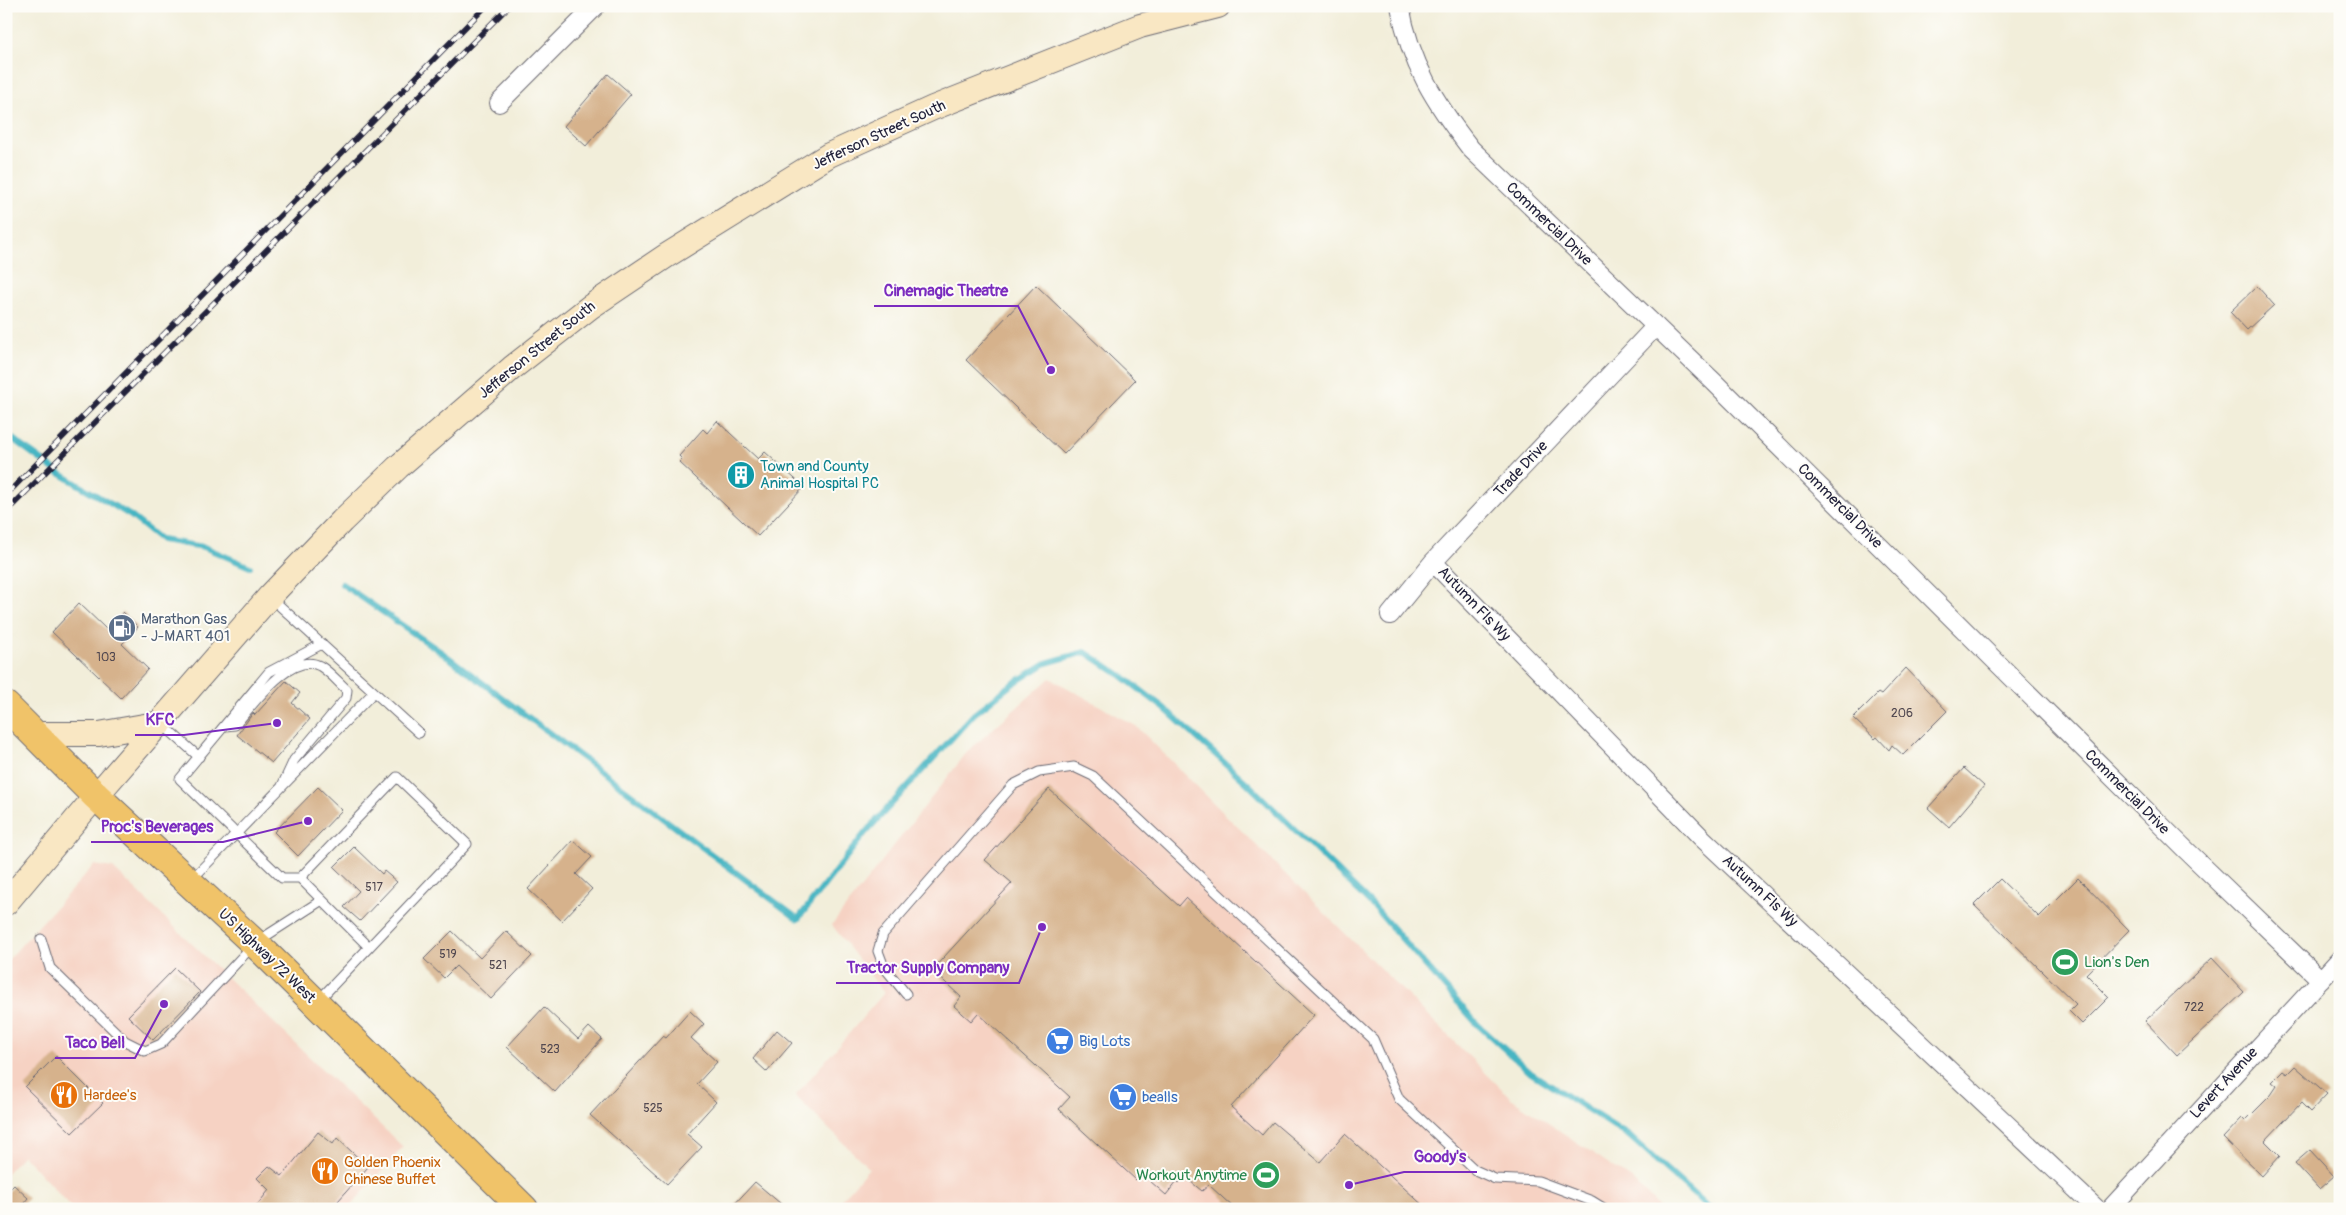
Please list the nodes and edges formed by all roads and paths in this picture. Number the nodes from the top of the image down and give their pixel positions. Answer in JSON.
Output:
{"nodes":[{"id":1,"x":596,"y":6,"type":"edge"},
{"id":2,"x":1218,"y":6,"type":"edge"},
{"id":3,"x":1400,"y":6,"type":"edge"},
{"id":4,"x":499,"y":103,"type":"dead end"},
{"id":5,"x":1656,"y":326,"type":"junction"},
{"id":6,"x":1433,"y":562,"type":"junction"},
{"id":7,"x":270,"y":596,"type":"junction"},
{"id":8,"x":1390,"y":615,"type":"dead end"},
{"id":9,"x":322,"y":644,"type":"junction"},
{"id":10,"x":374,"y":692,"type":"junction"},
{"id":11,"x":6,"y":706,"type":"edge"},
{"id":12,"x":161,"y":723,"type":"junction"},
{"id":13,"x":224,"y":726,"type":"junction"},
{"id":14,"x":418,"y":733,"type":"dead end"},
{"id":15,"x":34,"y":734,"type":"junction"},
{"id":16,"x":199,"y":757,"type":"junction"},
{"id":17,"x":282,"y":786,"type":"junction"},
{"id":18,"x":96,"y":796,"type":"junction"},
{"id":19,"x":236,"y":834,"type":"junction"},
{"id":20,"x":300,"y":878,"type":"junction"},
{"id":21,"x":189,"y":882,"type":"junction"},
{"id":22,"x":322,"y":900,"type":"junction"},
{"id":23,"x":6,"y":903,"type":"edge"},
{"id":24,"x":41,"y":939,"type":"dead end"},
{"id":25,"x":255,"y":943,"type":"junction"},
{"id":26,"x":370,"y":947,"type":"junction"},
{"id":27,"x":2340,"y":959,"type":"edge"},
{"id":28,"x":2321,"y":980,"type":"junction"},
{"id":29,"x":906,"y":994,"type":"dead end"},
{"id":30,"x":316,"y":1003,"type":"junction"},
{"id":31,"x":524,"y":1209,"type":"edge"},
{"id":32,"x":1605,"y":1209,"type":"edge"},
{"id":33,"x":2097,"y":1209,"type":"edge"},
{"id":34,"x":2110,"y":1209,"type":"edge"}],
"edges":[{"from":1,"to":4,"type":"street"},
{"from":2,"to":7,"type":"street","name":"Jefferson Street South"},
{"from":3,"to":5,"type":"street","name":"Commercial Drive"},
{"from":5,"to":6,"type":"street","name":"Trade Drive"},
{"from":5,"to":28,"type":"street","name":"Commercial Drive"},
{"from":6,"to":8,"type":"street","name":"Trade Drive"},
{"from":6,"to":33,"type":"street","name":"Autumn Fls Wy"},
{"from":7,"to":9,"type":"lane"},
{"from":7,"to":12,"type":"street","name":"Jefferson Street South"},
{"from":9,"to":10,"type":"lane"},
{"from":9,"to":13,"type":"lane"},
{"from":10,"to":14,"type":"lane"},
{"from":10,"to":17,"type":"lane"},
{"from":11,"to":15,"type":"highway","name":"US Highway 72 West"},
{"from":12,"to":15,"type":"street"},
{"from":12,"to":16,"type":"lane"},
{"from":12,"to":18,"type":"street","name":"Jefferson Street South"},
{"from":13,"to":16,"type":"lane"},
{"from":13,"to":17,"type":"lane"},
{"from":15,"to":18,"type":"highway","name":"US Highway 72 West"},
{"from":16,"to":19,"type":"lane"},
{"from":17,"to":19,"type":"lane"},
{"from":18,"to":21,"type":"highway","name":"US Highway 72 West"},
{"from":18,"to":23,"type":"street","name":"Jefferson Street South"},
{"from":19,"to":20,"type":"lane"},
{"from":19,"to":21,"type":"lane"},
{"from":20,"to":22,"type":"lane"},
{"from":20,"to":26,"type":"lane"},
{"from":21,"to":25,"type":"highway","name":"US Highway 72 West"},
{"from":22,"to":25,"type":"lane"},
{"from":22,"to":26,"type":"lane"},
{"from":24,"to":25,"type":"lane"},
{"from":25,"to":30,"type":"highway","name":"US Highway 72 West"},
{"from":26,"to":30,"type":"lane"},
{"from":27,"to":28,"type":"street","name":"Levert Avenue"},
{"from":28,"to":34,"type":"street","name":"Levert Avenue"},
{"from":29,"to":32,"type":"lane"},
{"from":30,"to":31,"type":"highway","name":"US Highway 72 West"}]}
